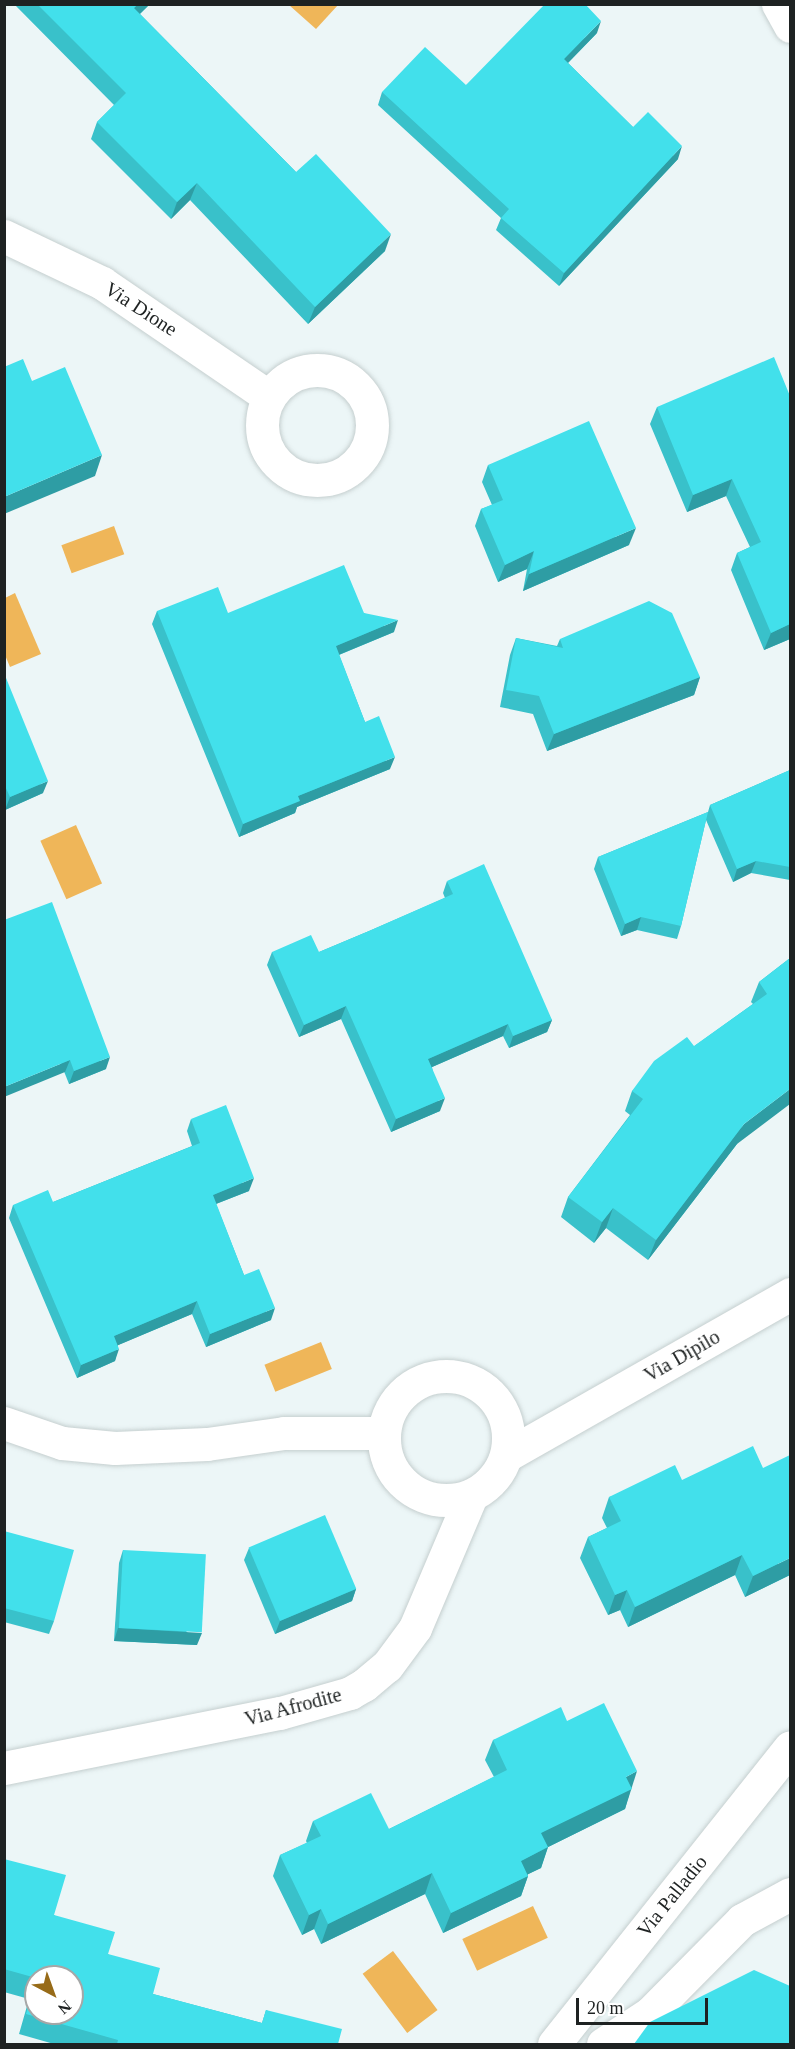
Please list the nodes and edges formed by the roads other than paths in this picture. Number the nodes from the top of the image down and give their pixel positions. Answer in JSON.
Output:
{"nodes":[{"id":1,"x":778,"y":4,"type":"edge"},
{"id":2,"x":790,"y":26,"type":"edge"},
{"id":3,"x":4,"y":236,"type":"edge"},
{"id":4,"x":269,"y":397,"type":"dead end"},
{"id":5,"x":790,"y":1294,"type":"edge"},
{"id":6,"x":4,"y":1423,"type":"edge"},
{"id":7,"x":384,"y":1433,"type":"junction"},
{"id":8,"x":508,"y":1443,"type":"junction"},
{"id":9,"x":471,"y":1496,"type":"junction"},
{"id":10,"x":790,"y":1747,"type":"edge"},
{"id":11,"x":4,"y":1768,"type":"edge"},
{"id":12,"x":790,"y":1894,"type":"edge"},
{"id":13,"x":554,"y":2044,"type":"edge"},
{"id":14,"x":603,"y":2044,"type":"edge"}],
"edges":[{"from":1,"to":2,"type":"street"},
{"from":3,"to":4,"type":"street","name":"Via Dione"},
{"from":5,"to":8,"type":"street","name":"Via Dipilo"},
{"from":6,"to":7,"type":"street"},
{"from":7,"to":8,"type":"street"},
{"from":7,"to":9,"type":"street"},
{"from":8,"to":9,"type":"street"},
{"from":9,"to":11,"type":"street","name":"Via Afrodite"},
{"from":10,"to":13,"type":"street","name":"Via Palladio"},
{"from":12,"to":14,"type":"street"}]}
